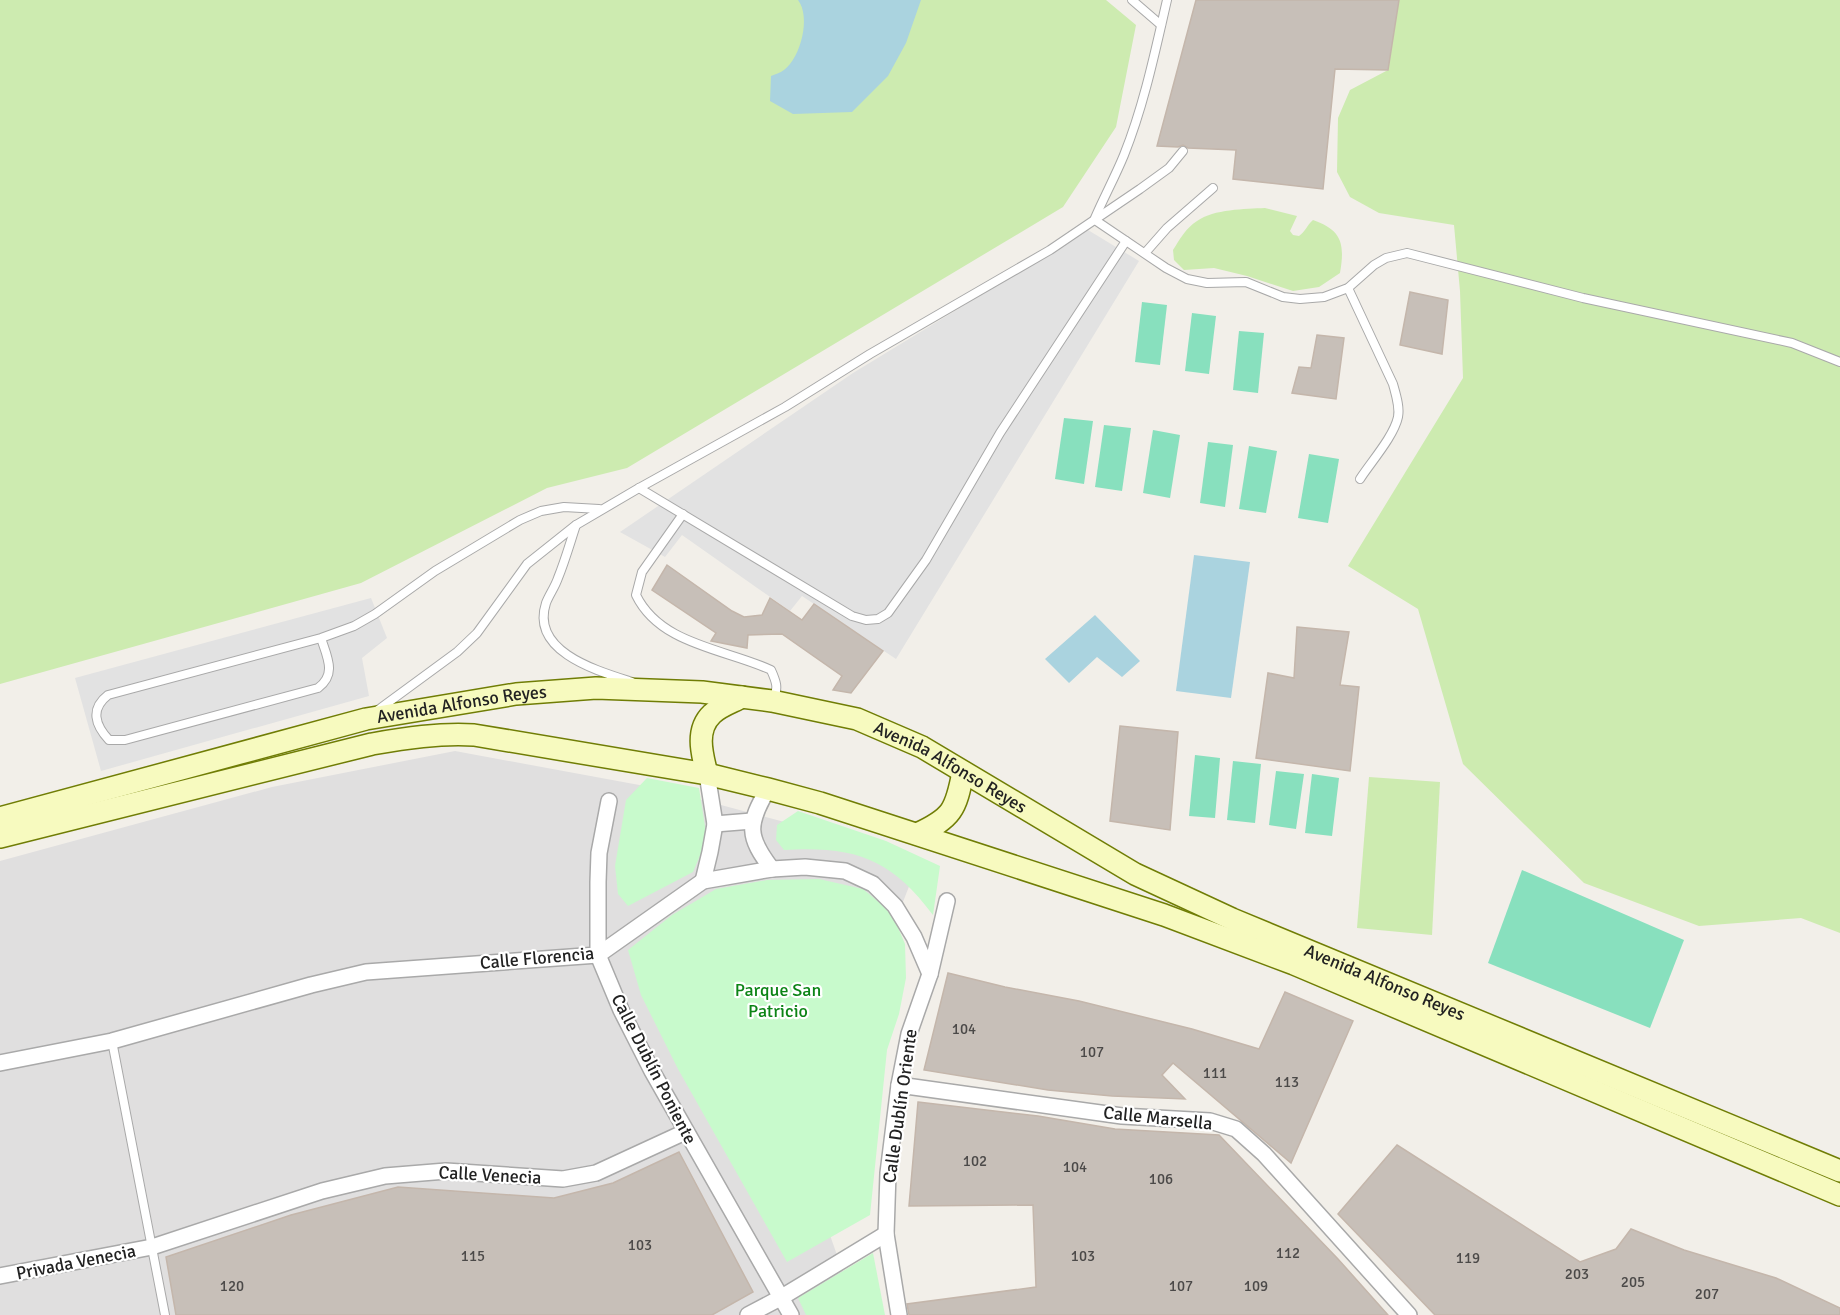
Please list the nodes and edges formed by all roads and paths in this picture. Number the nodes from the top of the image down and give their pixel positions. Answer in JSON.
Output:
{"nodes":[{"id":1,"x":1132,"y":0,"type":"edge"},
{"id":2,"x":1167,"y":0,"type":"edge"},
{"id":3,"x":1161,"y":25,"type":"junction"},
{"id":4,"x":1184,"y":151,"type":"dead end"},
{"id":5,"x":1214,"y":188,"type":"dead end"},
{"id":6,"x":1095,"y":220,"type":"junction"},
{"id":7,"x":1126,"y":241,"type":"junction"},
{"id":8,"x":1145,"y":253,"type":"junction"},
{"id":9,"x":1348,"y":288,"type":"junction"},
{"id":10,"x":1840,"y":362,"type":"edge"},
{"id":11,"x":1360,"y":479,"type":"dead end"},
{"id":12,"x":639,"y":488,"type":"junction"},
{"id":13,"x":601,"y":509,"type":"junction"},
{"id":14,"x":683,"y":514,"type":"junction"},
{"id":15,"x":576,"y":525,"type":"junction"},
{"id":16,"x":321,"y":638,"type":"junction"},
{"id":17,"x":659,"y":690,"type":"junction"},
{"id":18,"x":742,"y":697,"type":"junction"},
{"id":19,"x":772,"y":701,"type":"junction"},
{"id":20,"x":366,"y":718,"type":"junction"},
{"id":21,"x":963,"y":772,"type":"junction"},
{"id":22,"x":707,"y":774,"type":"junction"},
{"id":23,"x":768,"y":789,"type":"junction"},
{"id":24,"x":609,"y":801,"type":"dead end"},
{"id":25,"x":0,"y":818,"type":"edge"},
{"id":26,"x":752,"y":821,"type":"junction"},
{"id":27,"x":715,"y":824,"type":"junction"},
{"id":28,"x":917,"y":834,"type":"junction"},
{"id":29,"x":0,"y":837,"type":"edge"},
{"id":30,"x":772,"y":869,"type":"junction"},
{"id":31,"x":703,"y":880,"type":"junction"},
{"id":32,"x":947,"y":901,"type":"dead end"},
{"id":33,"x":598,"y":955,"type":"junction"},
{"id":34,"x":930,"y":974,"type":"junction"},
{"id":35,"x":112,"y":1041,"type":"junction"},
{"id":36,"x":0,"y":1063,"type":"edge"},
{"id":37,"x":899,"y":1085,"type":"junction"},
{"id":38,"x":685,"y":1132,"type":"junction"},
{"id":39,"x":1840,"y":1171,"type":"edge"},
{"id":40,"x":1840,"y":1195,"type":"edge"},
{"id":41,"x":886,"y":1234,"type":"junction"},
{"id":42,"x":152,"y":1247,"type":"junction"},
{"id":43,"x":0,"y":1276,"type":"edge"},
{"id":44,"x":782,"y":1297,"type":"junction"},
{"id":45,"x":165,"y":1315,"type":"edge"},
{"id":46,"x":748,"y":1315,"type":"edge"},
{"id":47,"x":791,"y":1315,"type":"edge"},
{"id":48,"x":899,"y":1315,"type":"edge"},
{"id":49,"x":1409,"y":1315,"type":"edge"}],
"edges":[{"from":1,"to":3,"type":"lane"},
{"from":2,"to":3,"type":"lane"},
{"from":3,"to":6,"type":"lane"},
{"from":4,"to":6,"type":"lane"},
{"from":5,"to":8,"type":"lane"},
{"from":6,"to":7,"type":"lane"},
{"from":6,"to":12,"type":"lane"},
{"from":7,"to":8,"type":"lane"},
{"from":7,"to":14,"type":"lane"},
{"from":8,"to":9,"type":"lane"},
{"from":9,"to":10,"type":"lane"},
{"from":9,"to":11,"type":"lane"},
{"from":12,"to":13,"type":"lane"},
{"from":12,"to":14,"type":"lane"},
{"from":13,"to":15,"type":"lane"},
{"from":13,"to":16,"type":"lane"},
{"from":14,"to":19,"type":"lane"},
{"from":15,"to":17,"type":"lane"},
{"from":15,"to":20,"type":"lane"},
{"from":16,"to":16,"type":"lane"},
{"from":17,"to":18,"type":"main road","name":"Avenida Alfonso Reyes"},
{"from":17,"to":20,"type":"main road","name":"Avenida Alfonso Reyes"},
{"from":18,"to":19,"type":"main road","name":"Avenida Alfonso Reyes"},
{"from":18,"to":22,"type":"main road"},
{"from":19,"to":21,"type":"main road","name":"Avenida Alfonso Reyes"},
{"from":20,"to":25,"type":"main road","name":"Avenida Alfonso Reyes"},
{"from":21,"to":28,"type":"main road"},
{"from":21,"to":39,"type":"main road","name":"Avenida Alfonso Reyes"},
{"from":22,"to":23,"type":"main road","name":"Avenida Alfonso Reyes"},
{"from":22,"to":27,"type":"street"},
{"from":22,"to":29,"type":"main road","name":"Avenida Alfonso Reyes"},
{"from":23,"to":26,"type":"street"},
{"from":23,"to":28,"type":"main road","name":"Avenida Alfonso Reyes"},
{"from":24,"to":33,"type":"street","name":"Calle Dublín Poniente"},
{"from":26,"to":27,"type":"street"},
{"from":26,"to":30,"type":"street"},
{"from":27,"to":31,"type":"street"},
{"from":28,"to":40,"type":"main road","name":"Avenida Alfonso Reyes"},
{"from":30,"to":31,"type":"street","name":"Calle Florencia"},
{"from":30,"to":34,"type":"street","name":"Calle Florencia"},
{"from":31,"to":33,"type":"street","name":"Calle Florencia"},
{"from":32,"to":34,"type":"street","name":"Calle Dublín Oriente"},
{"from":33,"to":35,"type":"street","name":"Calle Florencia"},
{"from":33,"to":38,"type":"street","name":"Calle Dublín Poniente"},
{"from":34,"to":37,"type":"street","name":"Calle Dublín Oriente"},
{"from":35,"to":36,"type":"street","name":"Calle Florencia"},
{"from":35,"to":42,"type":"lane"},
{"from":37,"to":41,"type":"street","name":"Calle Dublín Oriente"},
{"from":37,"to":49,"type":"street","name":"Calle Marsella"},
{"from":38,"to":42,"type":"street","name":"Calle Venecia"},
{"from":38,"to":44,"type":"street","name":"Calle Dublín Poniente"},
{"from":41,"to":44,"type":"street"},
{"from":41,"to":48,"type":"street","name":"Calle Dublín Oriente"},
{"from":42,"to":43,"type":"street","name":"Privada Venecia"},
{"from":42,"to":45,"type":"lane"},
{"from":44,"to":46,"type":"street"},
{"from":44,"to":47,"type":"street","name":"Calle Dublín Poniente"}]}
